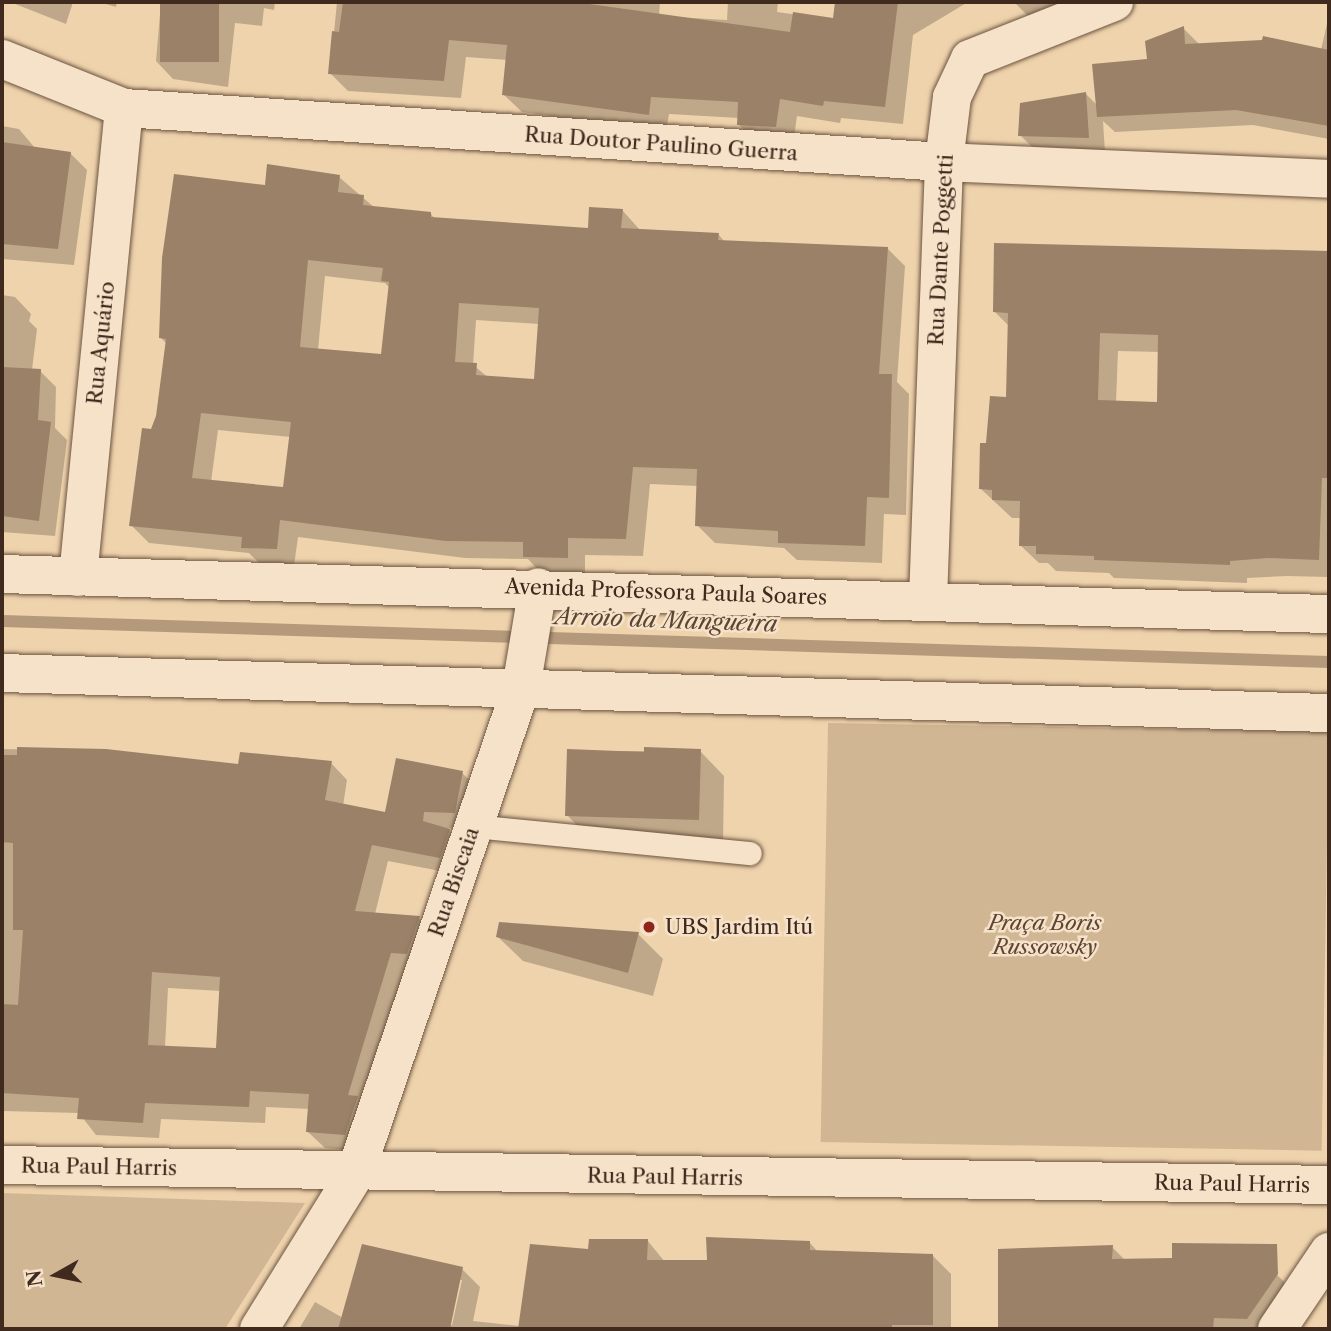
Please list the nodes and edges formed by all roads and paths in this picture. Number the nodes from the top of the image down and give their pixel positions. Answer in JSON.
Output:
{"nodes":[{"id":1,"x":1114,"y":2,"type":"edge"},
{"id":2,"x":2,"y":59,"type":"edge"},
{"id":3,"x":124,"y":108,"type":"junction"},
{"id":4,"x":944,"y":162,"type":"junction"},
{"id":5,"x":1329,"y":179,"type":"edge"},
{"id":6,"x":2,"y":574,"type":"edge"},
{"id":7,"x":78,"y":577,"type":"junction"},
{"id":8,"x":928,"y":600,"type":"junction"},
{"id":9,"x":535,"y":603,"type":"junction"},
{"id":10,"x":1329,"y":614,"type":"edge"},
{"id":11,"x":2,"y":673,"type":"edge"},
{"id":12,"x":524,"y":673,"type":"junction"},
{"id":13,"x":1329,"y":713,"type":"edge"},
{"id":14,"x":473,"y":826,"type":"junction"},
{"id":15,"x":750,"y":853,"type":"dead end"},
{"id":16,"x":2,"y":1165,"type":"edge"},
{"id":17,"x":355,"y":1174,"type":"junction"},
{"id":18,"x":1329,"y":1185,"type":"edge"},
{"id":19,"x":1329,"y":1252,"type":"edge"},
{"id":20,"x":259,"y":1329,"type":"edge"},
{"id":21,"x":1277,"y":1329,"type":"edge"}],
"edges":[{"from":1,"to":4,"type":"street","name":"Rua Dante Poggetti"},
{"from":2,"to":3,"type":"street","name":"Rua Doutor Paulino Guerra"},
{"from":3,"to":4,"type":"street","name":"Rua Doutor Paulino Guerra"},
{"from":3,"to":7,"type":"street","name":"Rua Aquário"},
{"from":4,"to":5,"type":"street","name":"Rua Doutor Paulino Guerra"},
{"from":4,"to":8,"type":"street","name":"Rua Dante Poggetti"},
{"from":6,"to":7,"type":"street","name":"Avenida Professora Paula Soares"},
{"from":7,"to":9,"type":"street","name":"Avenida Professora Paula Soares"},
{"from":8,"to":9,"type":"street","name":"Avenida Professora Paula Soares"},
{"from":8,"to":10,"type":"street","name":"Avenida Professora Paula Soares"},
{"from":9,"to":12,"type":"street","name":"Rua Biscaia"},
{"from":11,"to":12,"type":"street"},
{"from":12,"to":13,"type":"street"},
{"from":12,"to":14,"type":"street","name":"Rua Biscaia"},
{"from":14,"to":15,"type":"lane"},
{"from":14,"to":17,"type":"street","name":"Rua Biscaia"},
{"from":16,"to":17,"type":"street","name":"Rua Paul Harris"},
{"from":17,"to":18,"type":"street","name":"Rua Paul Harris"},
{"from":17,"to":20,"type":"street","name":"Rua Biscaia"},
{"from":19,"to":21,"type":"street"}]}
